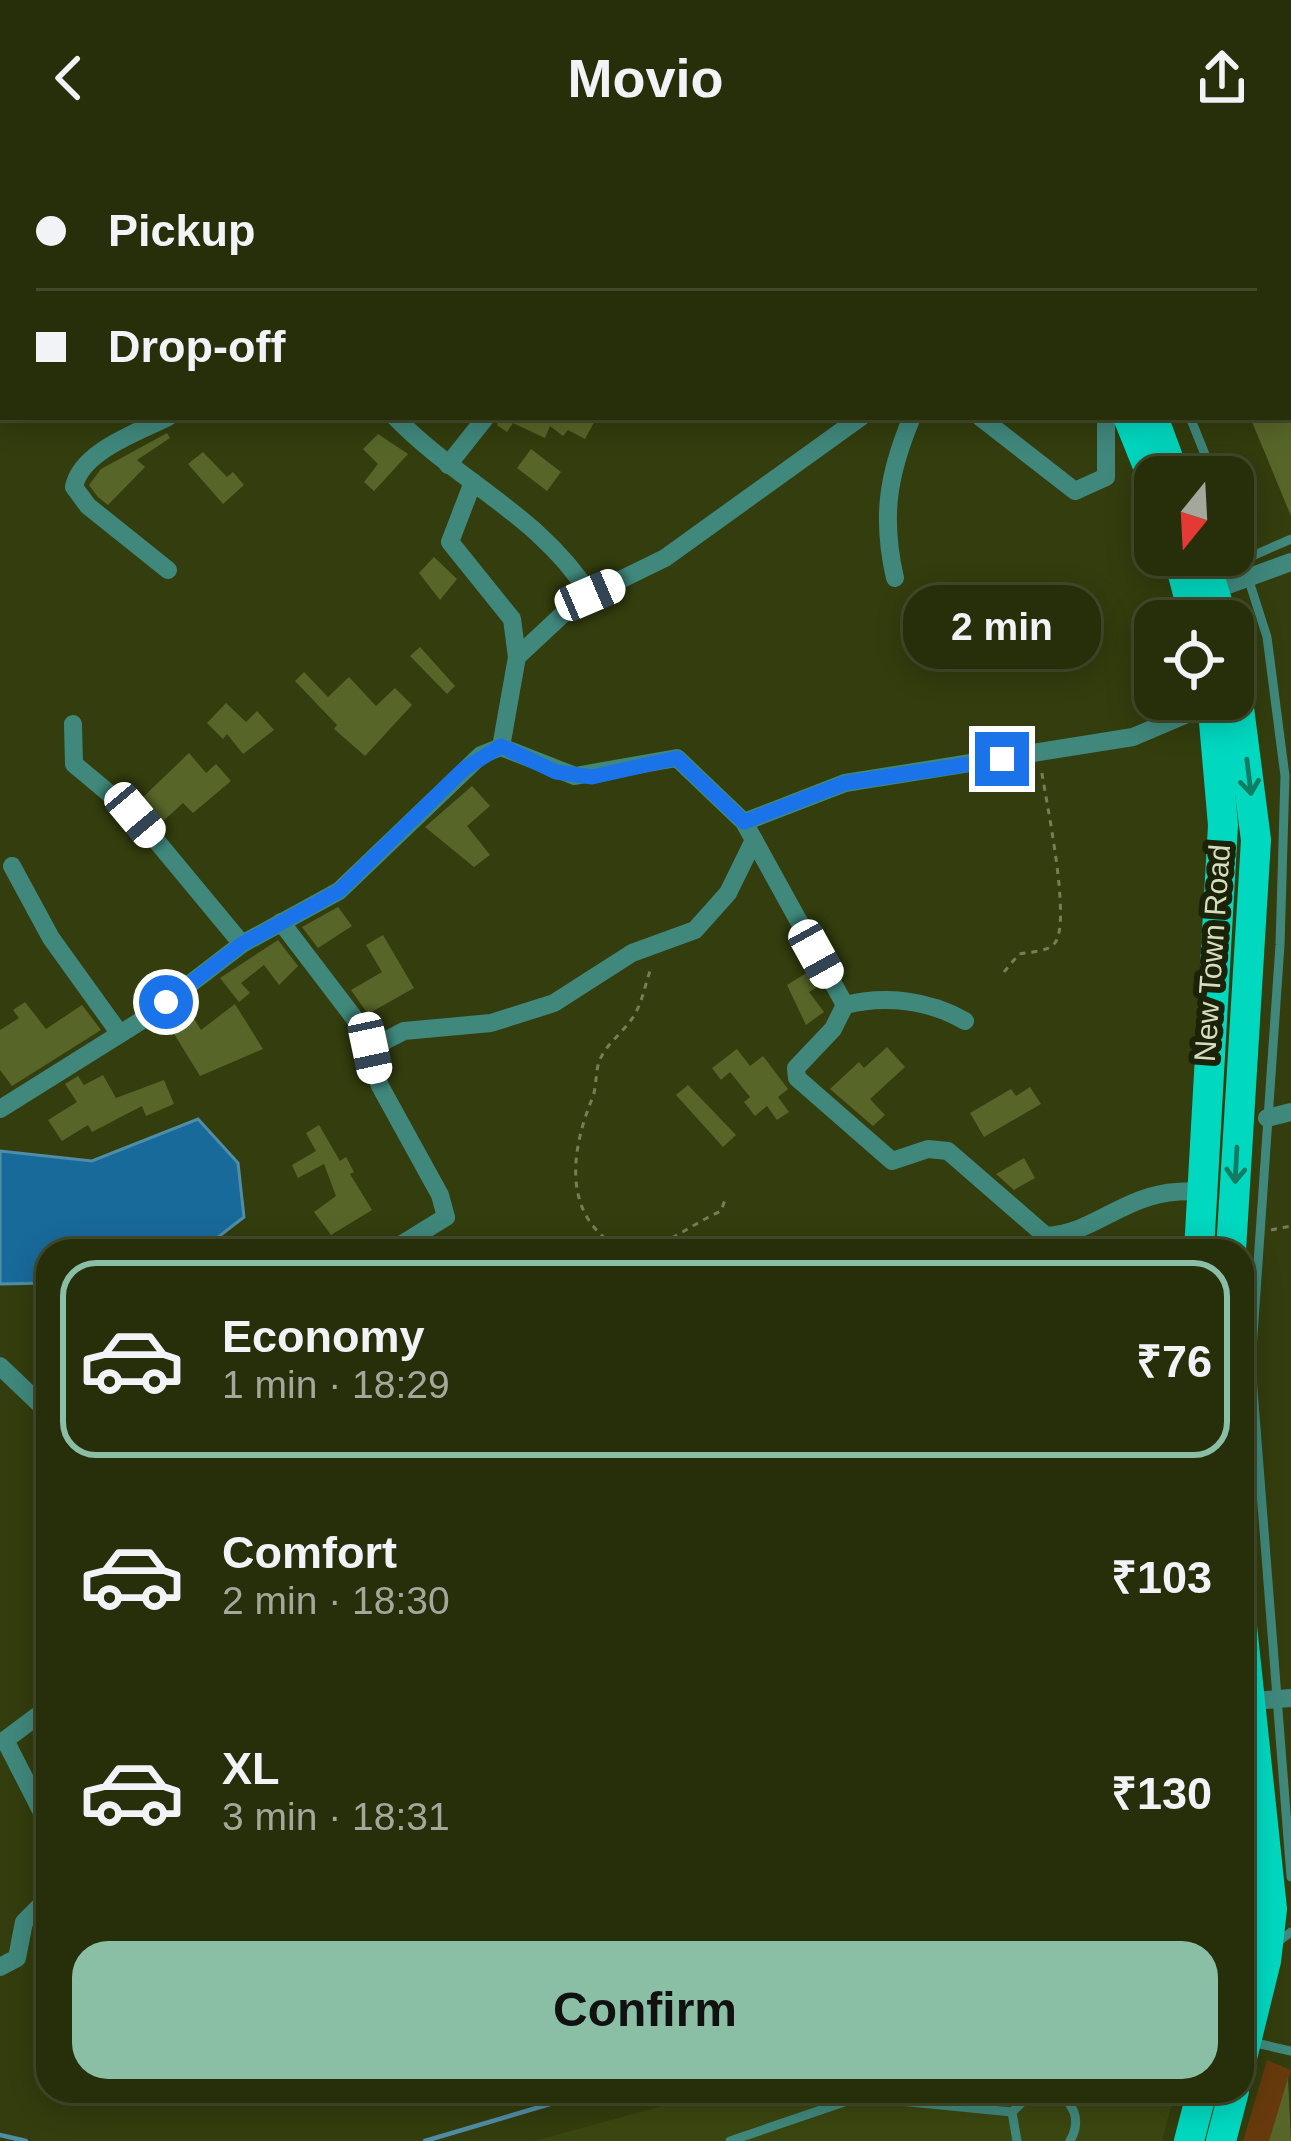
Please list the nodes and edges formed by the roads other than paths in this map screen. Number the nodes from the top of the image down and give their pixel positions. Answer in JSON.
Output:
{"nodes":[{"id":1,"x":162,"y":420,"type":"edge"},
{"id":2,"x":398,"y":420,"type":"edge"},
{"id":3,"x":484,"y":420,"type":"edge"},
{"id":4,"x":857,"y":420,"type":"edge"},
{"id":5,"x":911,"y":420,"type":"edge"},
{"id":6,"x":984,"y":420,"type":"edge"},
{"id":7,"x":1106,"y":420,"type":"edge"},
{"id":8,"x":1129,"y":420,"type":"edge"},
{"id":9,"x":1154,"y":420,"type":"edge"},
{"id":10,"x":1191,"y":420,"type":"edge"},
{"id":11,"x":1144,"y":456,"type":"edge"},
{"id":12,"x":1167,"y":456,"type":"edge"},
{"id":13,"x":1206,"y":456,"type":"edge"},
{"id":14,"x":448,"y":465,"type":"junction"},
{"id":15,"x":473,"y":482,"type":"junction"},
{"id":16,"x":1291,"y":539,"type":"edge"},
{"id":17,"x":1291,"y":562,"type":"edge"},
{"id":18,"x":1254,"y":564,"type":"edge"},
{"id":19,"x":1254,"y":569,"type":"edge"},
{"id":20,"x":168,"y":570,"type":"dead end"},
{"id":21,"x":1210,"y":576,"type":"edge"},
{"id":22,"x":1236,"y":576,"type":"edge"},
{"id":23,"x":1248,"y":576,"type":"edge"},
{"id":24,"x":895,"y":578,"type":"dead end"},
{"id":25,"x":1214,"y":590,"type":"junction"},
{"id":26,"x":590,"y":595,"type":"junction"},
{"id":27,"x":1217,"y":600,"type":"edge"},
{"id":28,"x":517,"y":656,"type":"junction"},
{"id":29,"x":1170,"y":720,"type":"edge"},
{"id":30,"x":1214,"y":720,"type":"edge"},
{"id":31,"x":1241,"y":720,"type":"edge"},
{"id":32,"x":73,"y":724,"type":"dead end"},
{"id":33,"x":501,"y":746,"type":"junction"},
{"id":34,"x":749,"y":831,"type":"junction"},
{"id":35,"x":12,"y":866,"type":"dead end"},
{"id":36,"x":280,"y":922,"type":"junction"},
{"id":37,"x":242,"y":944,"type":"junction"},
{"id":38,"x":845,"y":1005,"type":"junction"},
{"id":39,"x":964,"y":1021,"type":"dead end"},
{"id":40,"x":120,"y":1034,"type":"junction"},
{"id":41,"x":370,"y":1048,"type":"junction"},
{"id":42,"x":0,"y":1109,"type":"edge"},
{"id":43,"x":1291,"y":1112,"type":"edge"},
{"id":44,"x":1268,"y":1118,"type":"junction"},
{"id":45,"x":1204,"y":1192,"type":"junction"},
{"id":46,"x":410,"y":1239,"type":"edge"},
{"id":47,"x":1038,"y":1239,"type":"edge"},
{"id":48,"x":1053,"y":1239,"type":"edge"},
{"id":49,"x":1200,"y":1239,"type":"edge"},
{"id":50,"x":1232,"y":1239,"type":"edge"},
{"id":51,"x":1254,"y":1321,"type":"edge"},
{"id":52,"x":0,"y":1366,"type":"edge"},
{"id":53,"x":36,"y":1400,"type":"edge"},
{"id":54,"x":1254,"y":1442,"type":"edge"},
{"id":55,"x":1254,"y":1666,"type":"edge"},
{"id":56,"x":1264,"y":1700,"type":"edge"},
{"id":57,"x":36,"y":1717,"type":"edge"},
{"id":58,"x":1254,"y":1761,"type":"edge"},
{"id":59,"x":36,"y":1801,"type":"edge"},
{"id":60,"x":1291,"y":1877,"type":"edge"},
{"id":61,"x":36,"y":1910,"type":"edge"},
{"id":62,"x":1267,"y":1943,"type":"edge"},
{"id":63,"x":0,"y":1967,"type":"edge"},
{"id":64,"x":1254,"y":2003,"type":"edge"},
{"id":65,"x":1254,"y":2049,"type":"edge"},
{"id":66,"x":1291,"y":2051,"type":"edge"},
{"id":67,"x":841,"y":2103,"type":"edge"},
{"id":68,"x":920,"y":2103,"type":"edge"},
{"id":69,"x":1021,"y":2103,"type":"edge"},
{"id":70,"x":1068,"y":2103,"type":"edge"},
{"id":71,"x":1199,"y":2103,"type":"edge"},
{"id":72,"x":1231,"y":2103,"type":"edge"},
{"id":73,"x":1012,"y":2112,"type":"junction"},
{"id":74,"x":730,"y":2141,"type":"edge"},
{"id":75,"x":1017,"y":2141,"type":"edge"},
{"id":76,"x":1070,"y":2141,"type":"edge"},
{"id":77,"x":1189,"y":2141,"type":"edge"},
{"id":78,"x":1221,"y":2141,"type":"edge"}],
"edges":[{"from":1,"to":20,"type":"street"},
{"from":2,"to":14,"type":"street"},
{"from":3,"to":14,"type":"street"},
{"from":4,"to":26,"type":"street"},
{"from":5,"to":24,"type":"street"},
{"from":6,"to":7,"type":"street"},
{"from":8,"to":11,"type":"main road"},
{"from":9,"to":12,"type":"main road"},
{"from":10,"to":13,"type":"lane"},
{"from":14,"to":15,"type":"street"},
{"from":15,"to":26,"type":"street"},
{"from":15,"to":28,"type":"street"},
{"from":16,"to":18,"type":"lane"},
{"from":17,"to":19,"type":"street"},
{"from":21,"to":25,"type":"main road"},
{"from":22,"to":25,"type":"street"},
{"from":23,"to":44,"type":"lane"},
{"from":25,"to":27,"type":"main road"},
{"from":26,"to":28,"type":"street"},
{"from":28,"to":33,"type":"street"},
{"from":29,"to":34,"type":"street"},
{"from":30,"to":45,"type":"main road","name":"New Town Road"},
{"from":31,"to":50,"type":"main road","name":"New Town Road","one_way":true},
{"from":32,"to":37,"type":"street"},
{"from":33,"to":34,"type":"street"},
{"from":33,"to":36,"type":"street"},
{"from":34,"to":38,"type":"street"},
{"from":34,"to":41,"type":"street"},
{"from":35,"to":40,"type":"street"},
{"from":36,"to":37,"type":"street"},
{"from":36,"to":41,"type":"street"},
{"from":37,"to":40,"type":"street"},
{"from":38,"to":39,"type":"street"},
{"from":38,"to":47,"type":"street"},
{"from":40,"to":42,"type":"street"},
{"from":41,"to":46,"type":"street"},
{"from":43,"to":44,"type":"street"},
{"from":44,"to":51,"type":"lane"},
{"from":45,"to":48,"type":"street"},
{"from":45,"to":49,"type":"main road","name":"New Town Road"},
{"from":52,"to":53,"type":"street"},
{"from":54,"to":56,"type":"lane"},
{"from":55,"to":56,"type":"main road"},
{"from":56,"to":60,"type":"lane"},
{"from":57,"to":59,"type":"street"},
{"from":58,"to":62,"type":"main road"},
{"from":61,"to":63,"type":"street"},
{"from":62,"to":64,"type":"main road"},
{"from":65,"to":66,"type":"lane"},
{"from":67,"to":74,"type":"lane"},
{"from":68,"to":73,"type":"lane"},
{"from":69,"to":73,"type":"lane"},
{"from":70,"to":76,"type":"lane"},
{"from":71,"to":77,"type":"main road"},
{"from":72,"to":78,"type":"main road"},
{"from":73,"to":75,"type":"lane"}]}
